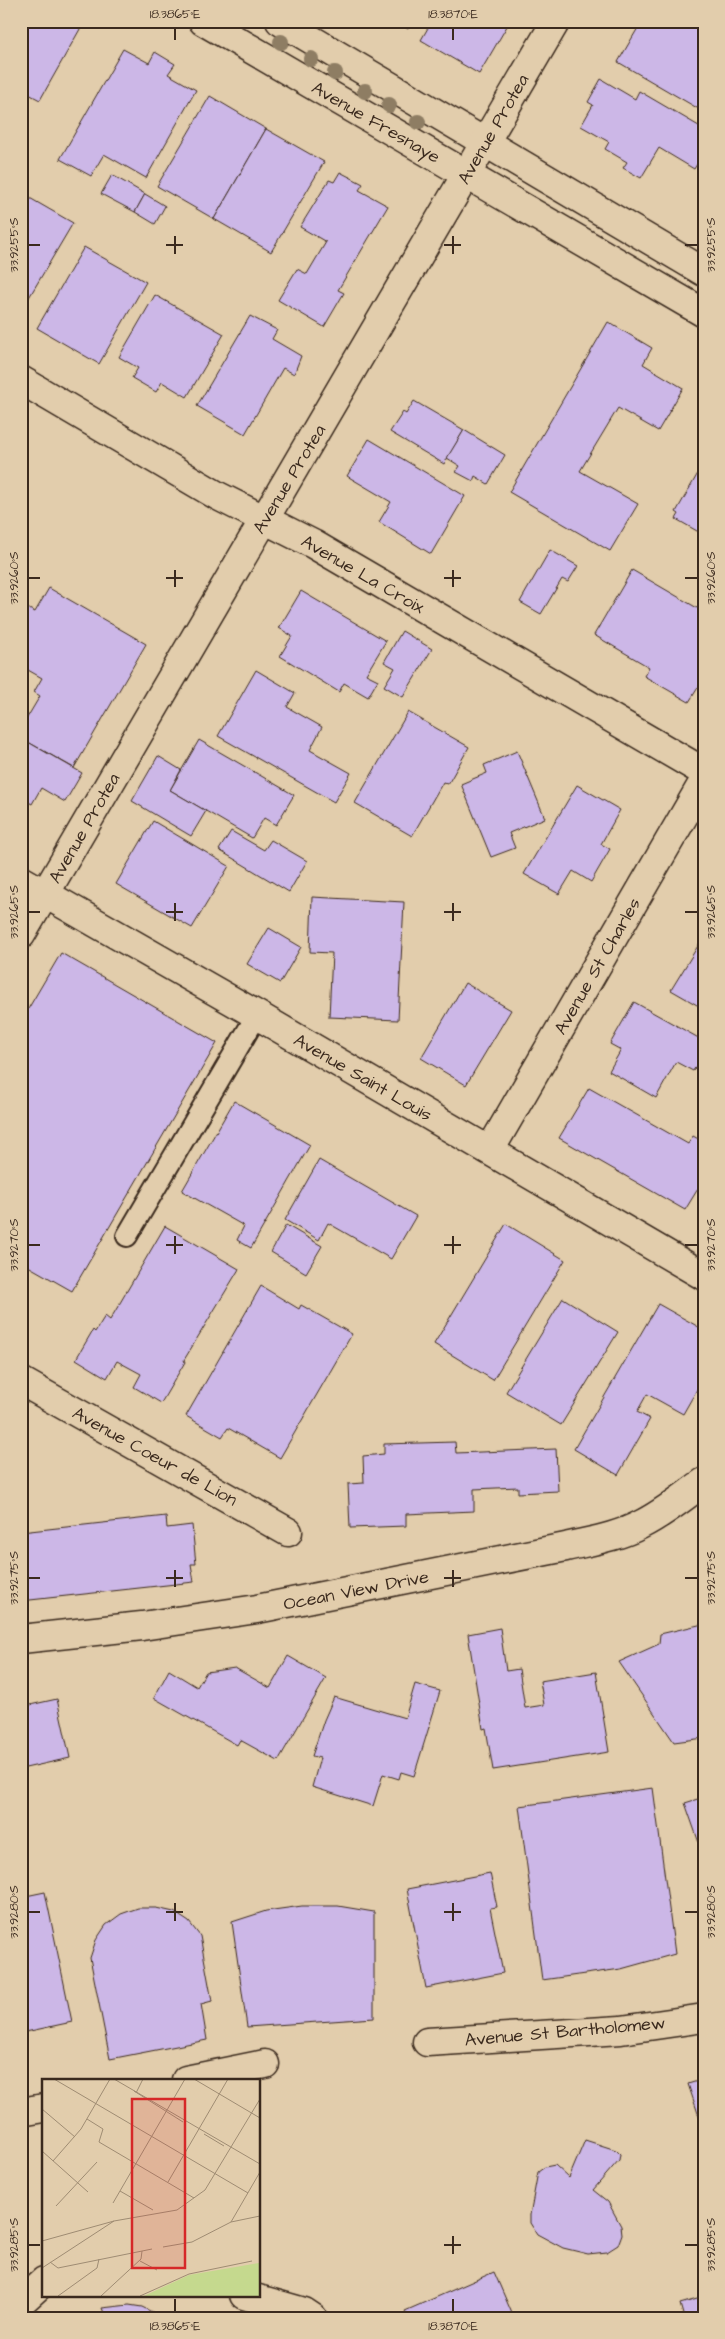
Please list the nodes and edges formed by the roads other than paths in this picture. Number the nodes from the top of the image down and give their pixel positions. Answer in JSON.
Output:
{"nodes":[{"id":1,"x":203,"y":21,"type":"edge"},
{"id":2,"x":280,"y":21,"type":"edge"},
{"id":3,"x":556,"y":21,"type":"edge"},
{"id":4,"x":486,"y":142,"type":"junction"},
{"id":5,"x":466,"y":175,"type":"junction"},
{"id":6,"x":704,"y":272,"type":"edge"},
{"id":7,"x":704,"y":313,"type":"edge"},
{"id":8,"x":21,"y":380,"type":"edge"},
{"id":9,"x":265,"y":520,"type":"junction"},
{"id":10,"x":704,"y":772,"type":"edge"},
{"id":11,"x":704,"y":781,"type":"edge"},
{"id":12,"x":21,"y":880,"type":"edge"},
{"id":13,"x":45,"y":894,"type":"junction"},
{"id":14,"x":21,"y":935,"type":"edge"},
{"id":15,"x":258,"y":1015,"type":"junction"},
{"id":16,"x":490,"y":1150,"type":"junction"},
{"id":17,"x":127,"y":1236,"type":"dead end"},
{"id":18,"x":704,"y":1276,"type":"edge"},
{"id":19,"x":21,"y":1381,"type":"edge"},
{"id":20,"x":704,"y":1482,"type":"edge"},
{"id":21,"x":288,"y":1532,"type":"dead end"},
{"id":22,"x":21,"y":1639,"type":"edge"},
{"id":23,"x":704,"y":2018,"type":"edge"},
{"id":24,"x":427,"y":2042,"type":"dead end"},
{"id":25,"x":265,"y":2064,"type":"dead end"},
{"id":26,"x":191,"y":2079,"type":"edge"},
{"id":27,"x":42,"y":2108,"type":"edge"},
{"id":28,"x":21,"y":2112,"type":"edge"},
{"id":29,"x":42,"y":2283,"type":"edge"},
{"id":30,"x":248,"y":2296,"type":"edge"},
{"id":31,"x":21,"y":2302,"type":"edge"},
{"id":32,"x":313,"y":2318,"type":"edge"}],
"edges":[{"from":1,"to":5,"type":"street","name":"Avenue Fresnaye"},
{"from":2,"to":4,"type":"street"},
{"from":3,"to":4,"type":"street","name":"Avenue Protea"},
{"from":4,"to":5,"type":"street","name":"Avenue Protea"},
{"from":4,"to":6,"type":"street"},
{"from":5,"to":7,"type":"street","name":"Avenue Fresnaye"},
{"from":5,"to":9,"type":"street","name":"Avenue Protea"},
{"from":8,"to":9,"type":"street","name":"Avenue La Croix"},
{"from":9,"to":10,"type":"street","name":"Avenue La Croix"},
{"from":9,"to":13,"type":"street","name":"Avenue Protea"},
{"from":11,"to":16,"type":"street","name":"Avenue St Charles"},
{"from":12,"to":13,"type":"street","name":"Avenue Saint Louis"},
{"from":13,"to":14,"type":"street","name":"Avenue Protea"},
{"from":13,"to":15,"type":"street","name":"Avenue Saint Louis"},
{"from":15,"to":16,"type":"street","name":"Avenue Saint Louis"},
{"from":15,"to":17,"type":"lane"},
{"from":16,"to":18,"type":"street","name":"Avenue Saint Louis"},
{"from":19,"to":21,"type":"street","name":"Avenue Coeur de Lion"},
{"from":20,"to":22,"type":"street","name":"Ocean View Drive"},
{"from":23,"to":24,"type":"street","name":"Avenue St Bartholomew"},
{"from":25,"to":26,"type":"street"},
{"from":27,"to":28,"type":"street"},
{"from":29,"to":31,"type":"street"},
{"from":30,"to":32,"type":"street"}]}
